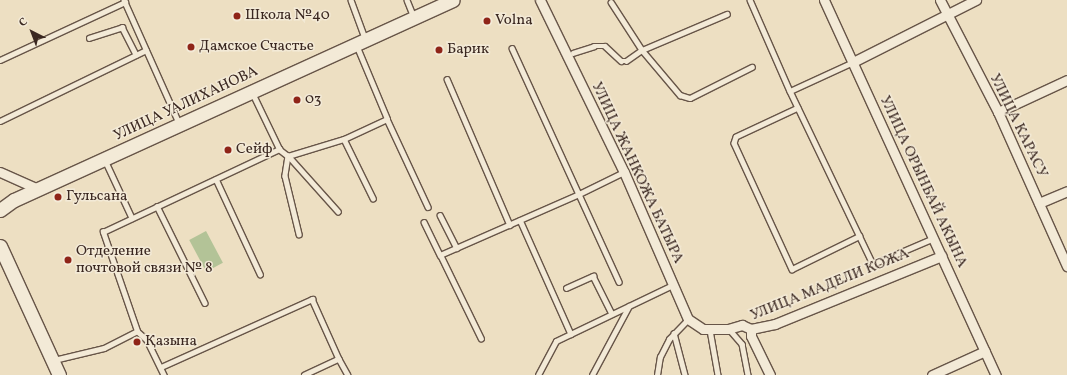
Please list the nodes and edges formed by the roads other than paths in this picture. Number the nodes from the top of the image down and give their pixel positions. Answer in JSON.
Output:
{"nodes":[{"id":1,"x":351,"y":0,"type":"edge"},
{"id":2,"x":407,"y":0,"type":"edge"},
{"id":3,"x":452,"y":0,"type":"edge"},
{"id":4,"x":540,"y":0,"type":"edge"},
{"id":5,"x":750,"y":0,"type":"edge"},
{"id":6,"x":824,"y":0,"type":"edge"},
{"id":7,"x":940,"y":0,"type":"edge"},
{"id":8,"x":976,"y":0,"type":"edge"},
{"id":9,"x":124,"y":1,"type":"edge"},
{"id":10,"x":612,"y":1,"type":"edge"},
{"id":11,"x":728,"y":14,"type":"dead end"},
{"id":12,"x":945,"y":14,"type":"junction"},
{"id":13,"x":414,"y":17,"type":"junction"},
{"id":14,"x":89,"y":38,"type":"dead end"},
{"id":15,"x":360,"y":41,"type":"junction"},
{"id":16,"x":512,"y":48,"type":"dead end"},
{"id":17,"x":146,"y":50,"type":"junction"},
{"id":18,"x":642,"y":50,"type":"junction"},
{"id":19,"x":573,"y":53,"type":"dead end"},
{"id":20,"x":136,"y":55,"type":"junction"},
{"id":21,"x":0,"y":60,"type":"edge"},
{"id":22,"x":852,"y":62,"type":"junction"},
{"id":23,"x":752,"y":67,"type":"dead end"},
{"id":24,"x":447,"y":79,"type":"dead end"},
{"id":25,"x":1067,"y":80,"type":"edge"},
{"id":26,"x":790,"y":91,"type":"junction"},
{"id":27,"x":251,"y":92,"type":"junction"},
{"id":28,"x":798,"y":108,"type":"junction"},
{"id":29,"x":998,"y":112,"type":"junction"},
{"id":30,"x":387,"y":118,"type":"junction"},
{"id":31,"x":0,"y":121,"type":"edge"},
{"id":32,"x":180,"y":124,"type":"junction"},
{"id":33,"x":344,"y":139,"type":"junction"},
{"id":34,"x":279,"y":149,"type":"junction"},
{"id":35,"x":288,"y":156,"type":"junction"},
{"id":36,"x":105,"y":159,"type":"junction"},
{"id":37,"x":0,"y":172,"type":"edge"},
{"id":38,"x":624,"y":172,"type":"junction"},
{"id":39,"x":216,"y":179,"type":"junction"},
{"id":40,"x":38,"y":189,"type":"junction"},
{"id":41,"x":1067,"y":191,"type":"edge"},
{"id":42,"x":579,"y":194,"type":"junction"},
{"id":43,"x":372,"y":198,"type":"dead end"},
{"id":44,"x":1039,"y":203,"type":"junction"},
{"id":45,"x":157,"y":206,"type":"junction"},
{"id":46,"x":428,"y":207,"type":"dead end"},
{"id":47,"x":0,"y":210,"type":"edge"},
{"id":48,"x":338,"y":212,"type":"dead end"},
{"id":49,"x":440,"y":216,"type":"dead end"},
{"id":50,"x":132,"y":218,"type":"junction"},
{"id":51,"x":520,"y":220,"type":"junction"},
{"id":52,"x":424,"y":222,"type":"dead end"},
{"id":53,"x":510,"y":225,"type":"junction"},
{"id":54,"x":299,"y":234,"type":"dead end"},
{"id":55,"x":859,"y":236,"type":"junction"},
{"id":56,"x":934,"y":238,"type":"junction"},
{"id":57,"x":0,"y":246,"type":"edge"},
{"id":58,"x":457,"y":248,"type":"junction"},
{"id":59,"x":440,"y":255,"type":"junction"},
{"id":60,"x":942,"y":256,"type":"junction"},
{"id":61,"x":1067,"y":266,"type":"edge"},
{"id":62,"x":260,"y":274,"type":"dead end"},
{"id":63,"x":619,"y":282,"type":"dead end"},
{"id":64,"x":673,"y":285,"type":"junction"},
{"id":65,"x":566,"y":288,"type":"dead end"},
{"id":66,"x":205,"y":303,"type":"dead end"},
{"id":67,"x":629,"y":306,"type":"junction"},
{"id":68,"x":612,"y":314,"type":"junction"},
{"id":69,"x":688,"y":319,"type":"junction"},
{"id":70,"x":728,"y":328,"type":"junction"},
{"id":71,"x":751,"y":329,"type":"junction"},
{"id":72,"x":710,"y":330,"type":"junction"},
{"id":73,"x":137,"y":331,"type":"junction"},
{"id":74,"x":674,"y":333,"type":"junction"},
{"id":75,"x":571,"y":334,"type":"junction"},
{"id":76,"x":480,"y":339,"type":"dead end"},
{"id":77,"x":985,"y":351,"type":"junction"},
{"id":78,"x":339,"y":359,"type":"junction"},
{"id":79,"x":53,"y":361,"type":"junction"},
{"id":80,"x":161,"y":367,"type":"junction"},
{"id":81,"x":60,"y":375,"type":"edge"},
{"id":82,"x":164,"y":375,"type":"edge"},
{"id":83,"x":305,"y":375,"type":"edge"},
{"id":84,"x":348,"y":375,"type":"edge"},
{"id":85,"x":538,"y":375,"type":"edge"},
{"id":86,"x":592,"y":375,"type":"edge"},
{"id":87,"x":657,"y":375,"type":"edge"},
{"id":88,"x":685,"y":375,"type":"edge"},
{"id":89,"x":718,"y":375,"type":"edge"},
{"id":90,"x":748,"y":375,"type":"edge"},
{"id":91,"x":770,"y":375,"type":"edge"},
{"id":92,"x":932,"y":375,"type":"edge"},
{"id":93,"x":996,"y":375,"type":"edge"}],
"edges":[{"from":1,"to":15,"type":"lane"},
{"from":2,"to":13,"type":"lane"},
{"from":3,"to":13,"type":"main road","name":"УЛИЦА УАЛИХАНОВА"},
{"from":4,"to":38,"type":"street","name":"УЛИЦА ЖАНКОЖА БАТЫРА"},
{"from":5,"to":26,"type":"lane"},
{"from":6,"to":22,"type":"street","name":"УЛИЦА ОРЫНБАЙ АКЫНА"},
{"from":7,"to":12,"type":"street","name":"УЛИЦА КАРАСУ"},
{"from":8,"to":12,"type":"street"},
{"from":9,"to":17,"type":"lane"},
{"from":9,"to":21,"type":"lane"},
{"from":10,"to":18,"type":"lane"},
{"from":11,"to":18,"type":"lane"},
{"from":12,"to":22,"type":"street"},
{"from":12,"to":29,"type":"street","name":"УЛИЦА КАРАСУ"},
{"from":13,"to":15,"type":"main road","name":"УЛИЦА УАЛИХАНОВА"},
{"from":14,"to":20,"type":"lane"},
{"from":15,"to":27,"type":"main road","name":"УЛИЦА УАЛИХАНОВА"},
{"from":15,"to":30,"type":"lane"},
{"from":16,"to":42,"type":"lane"},
{"from":17,"to":20,"type":"lane"},
{"from":17,"to":32,"type":"lane"},
{"from":18,"to":19,"type":"lane"},
{"from":18,"to":23,"type":"lane"},
{"from":20,"to":31,"type":"lane"},
{"from":22,"to":26,"type":"lane"},
{"from":22,"to":56,"type":"street","name":"УЛИЦА ОРЫНБАЙ АКЫНА"},
{"from":24,"to":53,"type":"lane"},
{"from":25,"to":29,"type":"street"},
{"from":26,"to":28,"type":"lane"},
{"from":27,"to":32,"type":"main road","name":"УЛИЦА УАЛИХАНОВА"},
{"from":27,"to":34,"type":"lane"},
{"from":28,"to":55,"type":"lane"},
{"from":28,"to":55,"type":"lane"},
{"from":29,"to":44,"type":"street","name":"УЛИЦА КАРАСУ"},
{"from":30,"to":33,"type":"lane"},
{"from":30,"to":46,"type":"lane"},
{"from":32,"to":36,"type":"main road","name":"УЛИЦА УАЛИХАНОВА"},
{"from":33,"to":35,"type":"lane"},
{"from":33,"to":43,"type":"lane"},
{"from":34,"to":35,"type":"lane"},
{"from":34,"to":39,"type":"lane"},
{"from":35,"to":48,"type":"lane"},
{"from":35,"to":54,"type":"lane"},
{"from":36,"to":40,"type":"main road","name":"УЛИЦА УАЛИХАНОВА"},
{"from":36,"to":50,"type":"lane"},
{"from":37,"to":40,"type":"street"},
{"from":38,"to":42,"type":"lane"},
{"from":38,"to":64,"type":"street","name":"УЛИЦА ЖАНКОЖА БАТЫРА"},
{"from":39,"to":45,"type":"lane"},
{"from":39,"to":62,"type":"lane"},
{"from":40,"to":47,"type":"main road","name":"УЛИЦА УАЛИХАНОВА"},
{"from":41,"to":44,"type":"street"},
{"from":42,"to":51,"type":"lane"},
{"from":42,"to":63,"type":"lane"},
{"from":44,"to":61,"type":"street","name":"УЛИЦА КАРАСУ"},
{"from":45,"to":50,"type":"lane"},
{"from":45,"to":66,"type":"lane"},
{"from":49,"to":58,"type":"lane"},
{"from":50,"to":73,"type":"lane"},
{"from":51,"to":53,"type":"lane"},
{"from":51,"to":75,"type":"lane"},
{"from":52,"to":59,"type":"lane"},
{"from":53,"to":58,"type":"lane"},
{"from":55,"to":56,"type":"lane"},
{"from":56,"to":60,"type":"street","name":"УЛИЦА ОРЫНБАЙ АКЫНА"},
{"from":57,"to":79,"type":"main road"},
{"from":58,"to":59,"type":"lane"},
{"from":59,"to":76,"type":"lane"},
{"from":60,"to":71,"type":"street","name":"УЛИЦА МАДЕЛИ КОЖА"},
{"from":60,"to":77,"type":"street","name":"УЛИЦА ОРЫНБАЙ АКЫНА"},
{"from":64,"to":67,"type":"lane"},
{"from":64,"to":69,"type":"street","name":"УЛИЦА ЖАНКОЖА БАТЫРА"},
{"from":65,"to":68,"type":"lane"},
{"from":67,"to":68,"type":"lane"},
{"from":67,"to":86,"type":"lane"},
{"from":68,"to":75,"type":"lane"},
{"from":69,"to":72,"type":"street"},
{"from":69,"to":74,"type":"lane"},
{"from":70,"to":71,"type":"street"},
{"from":70,"to":72,"type":"street"},
{"from":70,"to":90,"type":"lane"},
{"from":71,"to":91,"type":"street","name":"УЛИЦА МАДЕЛИ КОЖА"},
{"from":72,"to":89,"type":"lane"},
{"from":73,"to":79,"type":"lane"},
{"from":73,"to":80,"type":"lane"},
{"from":74,"to":87,"type":"lane"},
{"from":74,"to":88,"type":"lane"},
{"from":75,"to":85,"type":"lane"},
{"from":77,"to":92,"type":"street"},
{"from":77,"to":93,"type":"street","name":"УЛИЦА ОРЫНБАЙ АКЫНА"},
{"from":78,"to":80,"type":"lane"},
{"from":78,"to":83,"type":"lane"},
{"from":78,"to":84,"type":"lane"},
{"from":79,"to":81,"type":"main road"},
{"from":80,"to":82,"type":"lane"}]}
